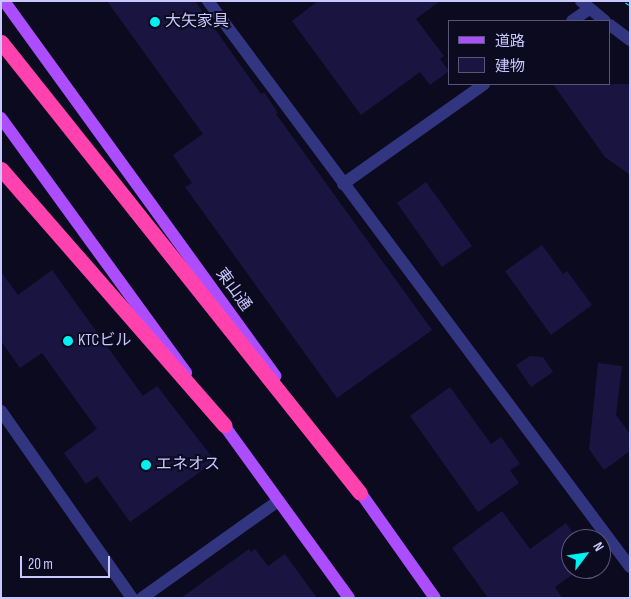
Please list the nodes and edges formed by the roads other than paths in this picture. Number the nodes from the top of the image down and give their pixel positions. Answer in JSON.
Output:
{"nodes":[{"id":1,"x":4,"y":1,"type":"edge"},
{"id":2,"x":208,"y":1,"type":"edge"},
{"id":3,"x":585,"y":5,"type":"edge"},
{"id":4,"x":573,"y":20,"type":"edge"},
{"id":5,"x":604,"y":20,"type":"edge"},
{"id":6,"x":611,"y":26,"type":"edge"},
{"id":7,"x":630,"y":40,"type":"edge"},
{"id":8,"x":1,"y":42,"type":"edge"},
{"id":9,"x":483,"y":85,"type":"edge"},
{"id":10,"x":1,"y":118,"type":"edge"},
{"id":11,"x":1,"y":169,"type":"edge"},
{"id":12,"x":343,"y":184,"type":"junction"},
{"id":13,"x":1,"y":411,"type":"edge"},
{"id":14,"x":224,"y":425,"type":"junction"},
{"id":15,"x":360,"y":493,"type":"junction"},
{"id":16,"x":278,"y":501,"type":"junction"},
{"id":17,"x":630,"y":568,"type":"edge"},
{"id":18,"x":132,"y":598,"type":"edge"},
{"id":19,"x":142,"y":598,"type":"edge"},
{"id":20,"x":348,"y":598,"type":"edge"},
{"id":21,"x":435,"y":598,"type":"edge"}],
"edges":[{"from":1,"to":15,"type":"main road","name":"東山通"},
{"from":2,"to":12,"type":"street"},
{"from":3,"to":4,"type":"street"},
{"from":3,"to":5,"type":"street"},
{"from":6,"to":7,"type":"street"},
{"from":8,"to":15,"type":"highway"},
{"from":9,"to":12,"type":"street"},
{"from":10,"to":14,"type":"main road"},
{"from":11,"to":14,"type":"highway"},
{"from":12,"to":17,"type":"street"},
{"from":13,"to":18,"type":"street"},
{"from":14,"to":16,"type":"main road"},
{"from":15,"to":21,"type":"main road","name":"東山通"},
{"from":16,"to":19,"type":"street"},
{"from":16,"to":20,"type":"main road"}]}
